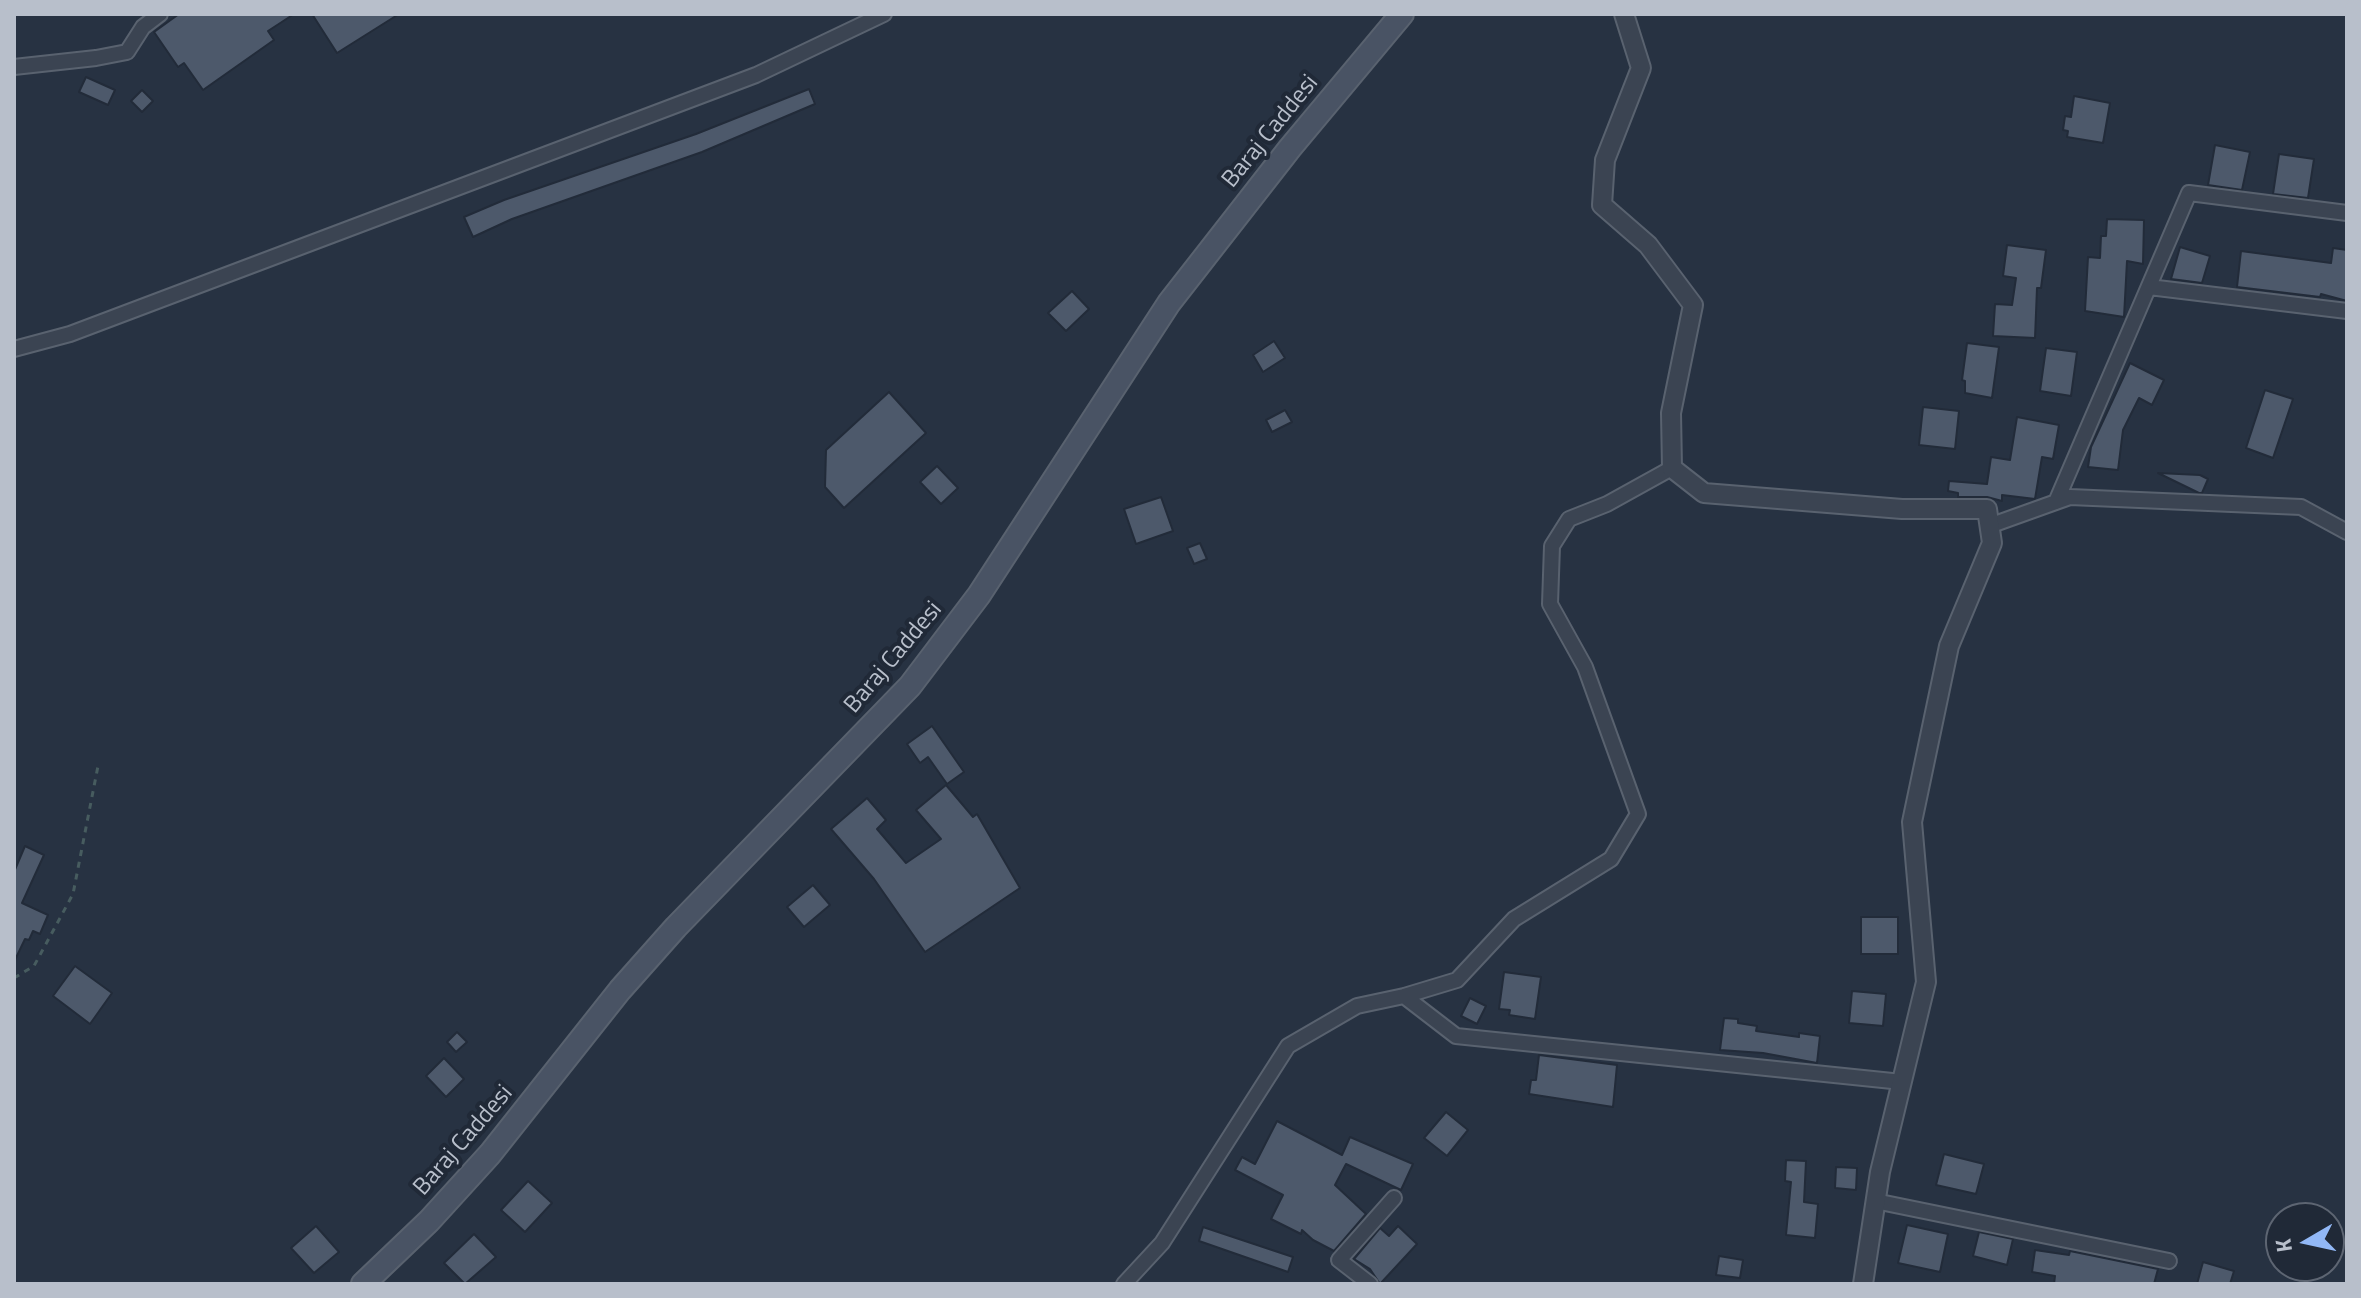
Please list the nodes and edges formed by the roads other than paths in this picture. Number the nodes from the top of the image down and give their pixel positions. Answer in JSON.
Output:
{"nodes":[{"id":1,"x":160,"y":14,"type":"edge"},
{"id":2,"x":884,"y":14,"type":"edge"},
{"id":3,"x":1402,"y":14,"type":"edge"},
{"id":4,"x":1624,"y":14,"type":"edge"},
{"id":5,"x":14,"y":67,"type":"edge"},
{"id":6,"x":2347,"y":213,"type":"edge"},
{"id":7,"x":2149,"y":287,"type":"junction"},
{"id":8,"x":2347,"y":311,"type":"edge"},
{"id":9,"x":14,"y":349,"type":"edge"},
{"id":10,"x":1672,"y":468,"type":"junction"},
{"id":11,"x":2056,"y":502,"type":"junction"},
{"id":12,"x":1989,"y":526,"type":"junction"},
{"id":13,"x":2347,"y":532,"type":"edge"},
{"id":14,"x":1404,"y":996,"type":"junction"},
{"id":15,"x":1902,"y":1082,"type":"junction"},
{"id":16,"x":1394,"y":1198,"type":"dead end"},
{"id":17,"x":1875,"y":1201,"type":"junction"},
{"id":18,"x":2169,"y":1261,"type":"dead end"},
{"id":19,"x":363,"y":1284,"type":"edge"},
{"id":20,"x":1124,"y":1284,"type":"edge"},
{"id":21,"x":1370,"y":1284,"type":"edge"},
{"id":22,"x":1863,"y":1284,"type":"edge"}],
"edges":[{"from":1,"to":5,"type":"street"},
{"from":2,"to":9,"type":"street"},
{"from":3,"to":19,"type":"main road","name":"Baraj Caddesi"},
{"from":4,"to":10,"type":"street"},
{"from":6,"to":7,"type":"street"},
{"from":7,"to":8,"type":"street"},
{"from":7,"to":11,"type":"street"},
{"from":10,"to":12,"type":"street"},
{"from":10,"to":14,"type":"street"},
{"from":11,"to":12,"type":"street"},
{"from":11,"to":13,"type":"street"},
{"from":12,"to":15,"type":"street"},
{"from":14,"to":15,"type":"street"},
{"from":14,"to":20,"type":"street"},
{"from":15,"to":17,"type":"street"},
{"from":16,"to":21,"type":"street"},
{"from":17,"to":18,"type":"street"},
{"from":17,"to":22,"type":"street"}]}
